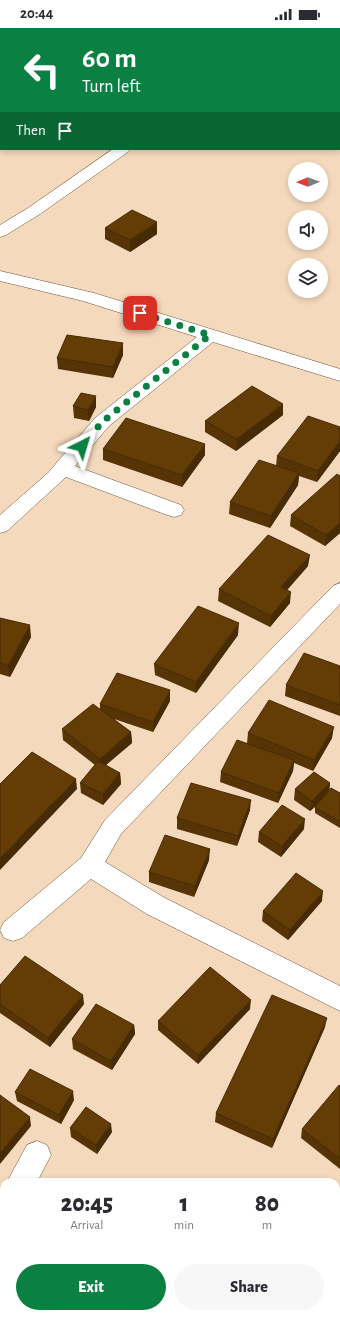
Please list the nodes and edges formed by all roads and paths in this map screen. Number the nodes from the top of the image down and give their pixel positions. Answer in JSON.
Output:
{"nodes":[{"id":1,"x":122,"y":150,"type":"edge"},
{"id":2,"x":0,"y":232,"type":"edge"},
{"id":3,"x":0,"y":276,"type":"edge"},
{"id":4,"x":210,"y":335,"type":"junction"},
{"id":5,"x":340,"y":375,"type":"edge"},
{"id":6,"x":63,"y":470,"type":"junction"},
{"id":7,"x":174,"y":510,"type":"dead end"},
{"id":8,"x":0,"y":526,"type":"edge"},
{"id":9,"x":340,"y":591,"type":"edge"},
{"id":10,"x":90,"y":865,"type":"junction"},
{"id":11,"x":13,"y":930,"type":"dead end"},
{"id":12,"x":340,"y":999,"type":"edge"},
{"id":13,"x":38,"y":1155,"type":"dead end"},
{"id":14,"x":24,"y":1178,"type":"edge"}],
"edges":[{"from":1,"to":2,"type":"street"},
{"from":3,"to":4,"type":"street"},
{"from":4,"to":5,"type":"street"},
{"from":4,"to":6,"type":"street"},
{"from":6,"to":7,"type":"street"},
{"from":6,"to":8,"type":"street"},
{"from":9,"to":10,"type":"street"},
{"from":10,"to":11,"type":"street"},
{"from":10,"to":12,"type":"street"},
{"from":13,"to":14,"type":"street"}]}
